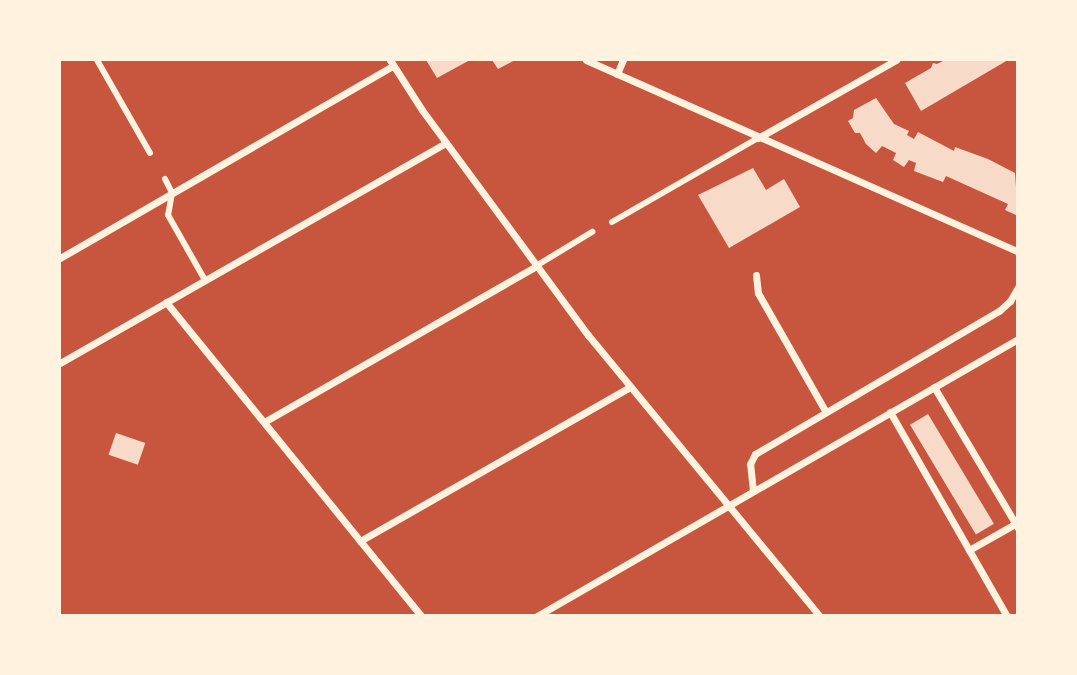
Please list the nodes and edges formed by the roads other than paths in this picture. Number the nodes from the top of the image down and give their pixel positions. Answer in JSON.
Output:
{"nodes":[{"id":1,"x":97,"y":60,"type":"edge"},
{"id":2,"x":586,"y":60,"type":"edge"},
{"id":3,"x":624,"y":60,"type":"edge"},
{"id":4,"x":896,"y":60,"type":"edge"},
{"id":5,"x":391,"y":63,"type":"edge"},
{"id":6,"x":617,"y":74,"type":"junction"},
{"id":7,"x":758,"y":138,"type":"junction"},
{"id":8,"x":446,"y":143,"type":"junction"},
{"id":9,"x":150,"y":153,"type":"dead end"},
{"id":10,"x":165,"y":179,"type":"dead end"},
{"id":11,"x":172,"y":193,"type":"junction"},
{"id":12,"x":612,"y":222,"type":"dead end"},
{"id":13,"x":592,"y":232,"type":"dead end"},
{"id":14,"x":1017,"y":251,"type":"edge"},
{"id":15,"x":60,"y":257,"type":"edge"},
{"id":16,"x":536,"y":266,"type":"junction"},
{"id":17,"x":756,"y":275,"type":"dead end"},
{"id":18,"x":205,"y":281,"type":"junction"},
{"id":19,"x":1017,"y":287,"type":"edge"},
{"id":20,"x":166,"y":302,"type":"junction"},
{"id":21,"x":1017,"y":339,"type":"edge"},
{"id":22,"x":60,"y":363,"type":"edge"},
{"id":23,"x":630,"y":387,"type":"junction"},
{"id":24,"x":934,"y":387,"type":"junction"},
{"id":25,"x":826,"y":412,"type":"junction"},
{"id":26,"x":890,"y":412,"type":"junction"},
{"id":27,"x":264,"y":422,"type":"junction"},
{"id":28,"x":753,"y":491,"type":"junction"},
{"id":29,"x":728,"y":506,"type":"junction"},
{"id":30,"x":1016,"y":526,"type":"edge"},
{"id":31,"x":360,"y":541,"type":"junction"},
{"id":32,"x":969,"y":550,"type":"junction"},
{"id":33,"x":421,"y":615,"type":"edge"},
{"id":34,"x":537,"y":615,"type":"edge"},
{"id":35,"x":820,"y":615,"type":"edge"},
{"id":36,"x":1007,"y":615,"type":"edge"}],
"edges":[{"from":1,"to":9,"type":"street"},
{"from":2,"to":6,"type":"street"},
{"from":3,"to":6,"type":"street"},
{"from":4,"to":7,"type":"street"},
{"from":5,"to":8,"type":"street"},
{"from":5,"to":11,"type":"street"},
{"from":6,"to":7,"type":"street"},
{"from":7,"to":12,"type":"street"},
{"from":7,"to":14,"type":"street"},
{"from":8,"to":16,"type":"street"},
{"from":8,"to":18,"type":"street"},
{"from":10,"to":11,"type":"street"},
{"from":11,"to":15,"type":"street"},
{"from":11,"to":18,"type":"street"},
{"from":13,"to":16,"type":"street"},
{"from":16,"to":23,"type":"street"},
{"from":16,"to":27,"type":"street"},
{"from":17,"to":25,"type":"street"},
{"from":18,"to":20,"type":"street"},
{"from":19,"to":25,"type":"street"},
{"from":20,"to":22,"type":"street"},
{"from":20,"to":27,"type":"street"},
{"from":21,"to":24,"type":"street"},
{"from":23,"to":29,"type":"street"},
{"from":23,"to":31,"type":"street"},
{"from":24,"to":26,"type":"street"},
{"from":24,"to":30,"type":"street"},
{"from":25,"to":28,"type":"street"},
{"from":26,"to":28,"type":"street"},
{"from":26,"to":32,"type":"street"},
{"from":27,"to":31,"type":"street"},
{"from":28,"to":29,"type":"street"},
{"from":29,"to":34,"type":"street"},
{"from":29,"to":35,"type":"street"},
{"from":30,"to":32,"type":"street"},
{"from":31,"to":33,"type":"street"},
{"from":32,"to":36,"type":"street"}]}
